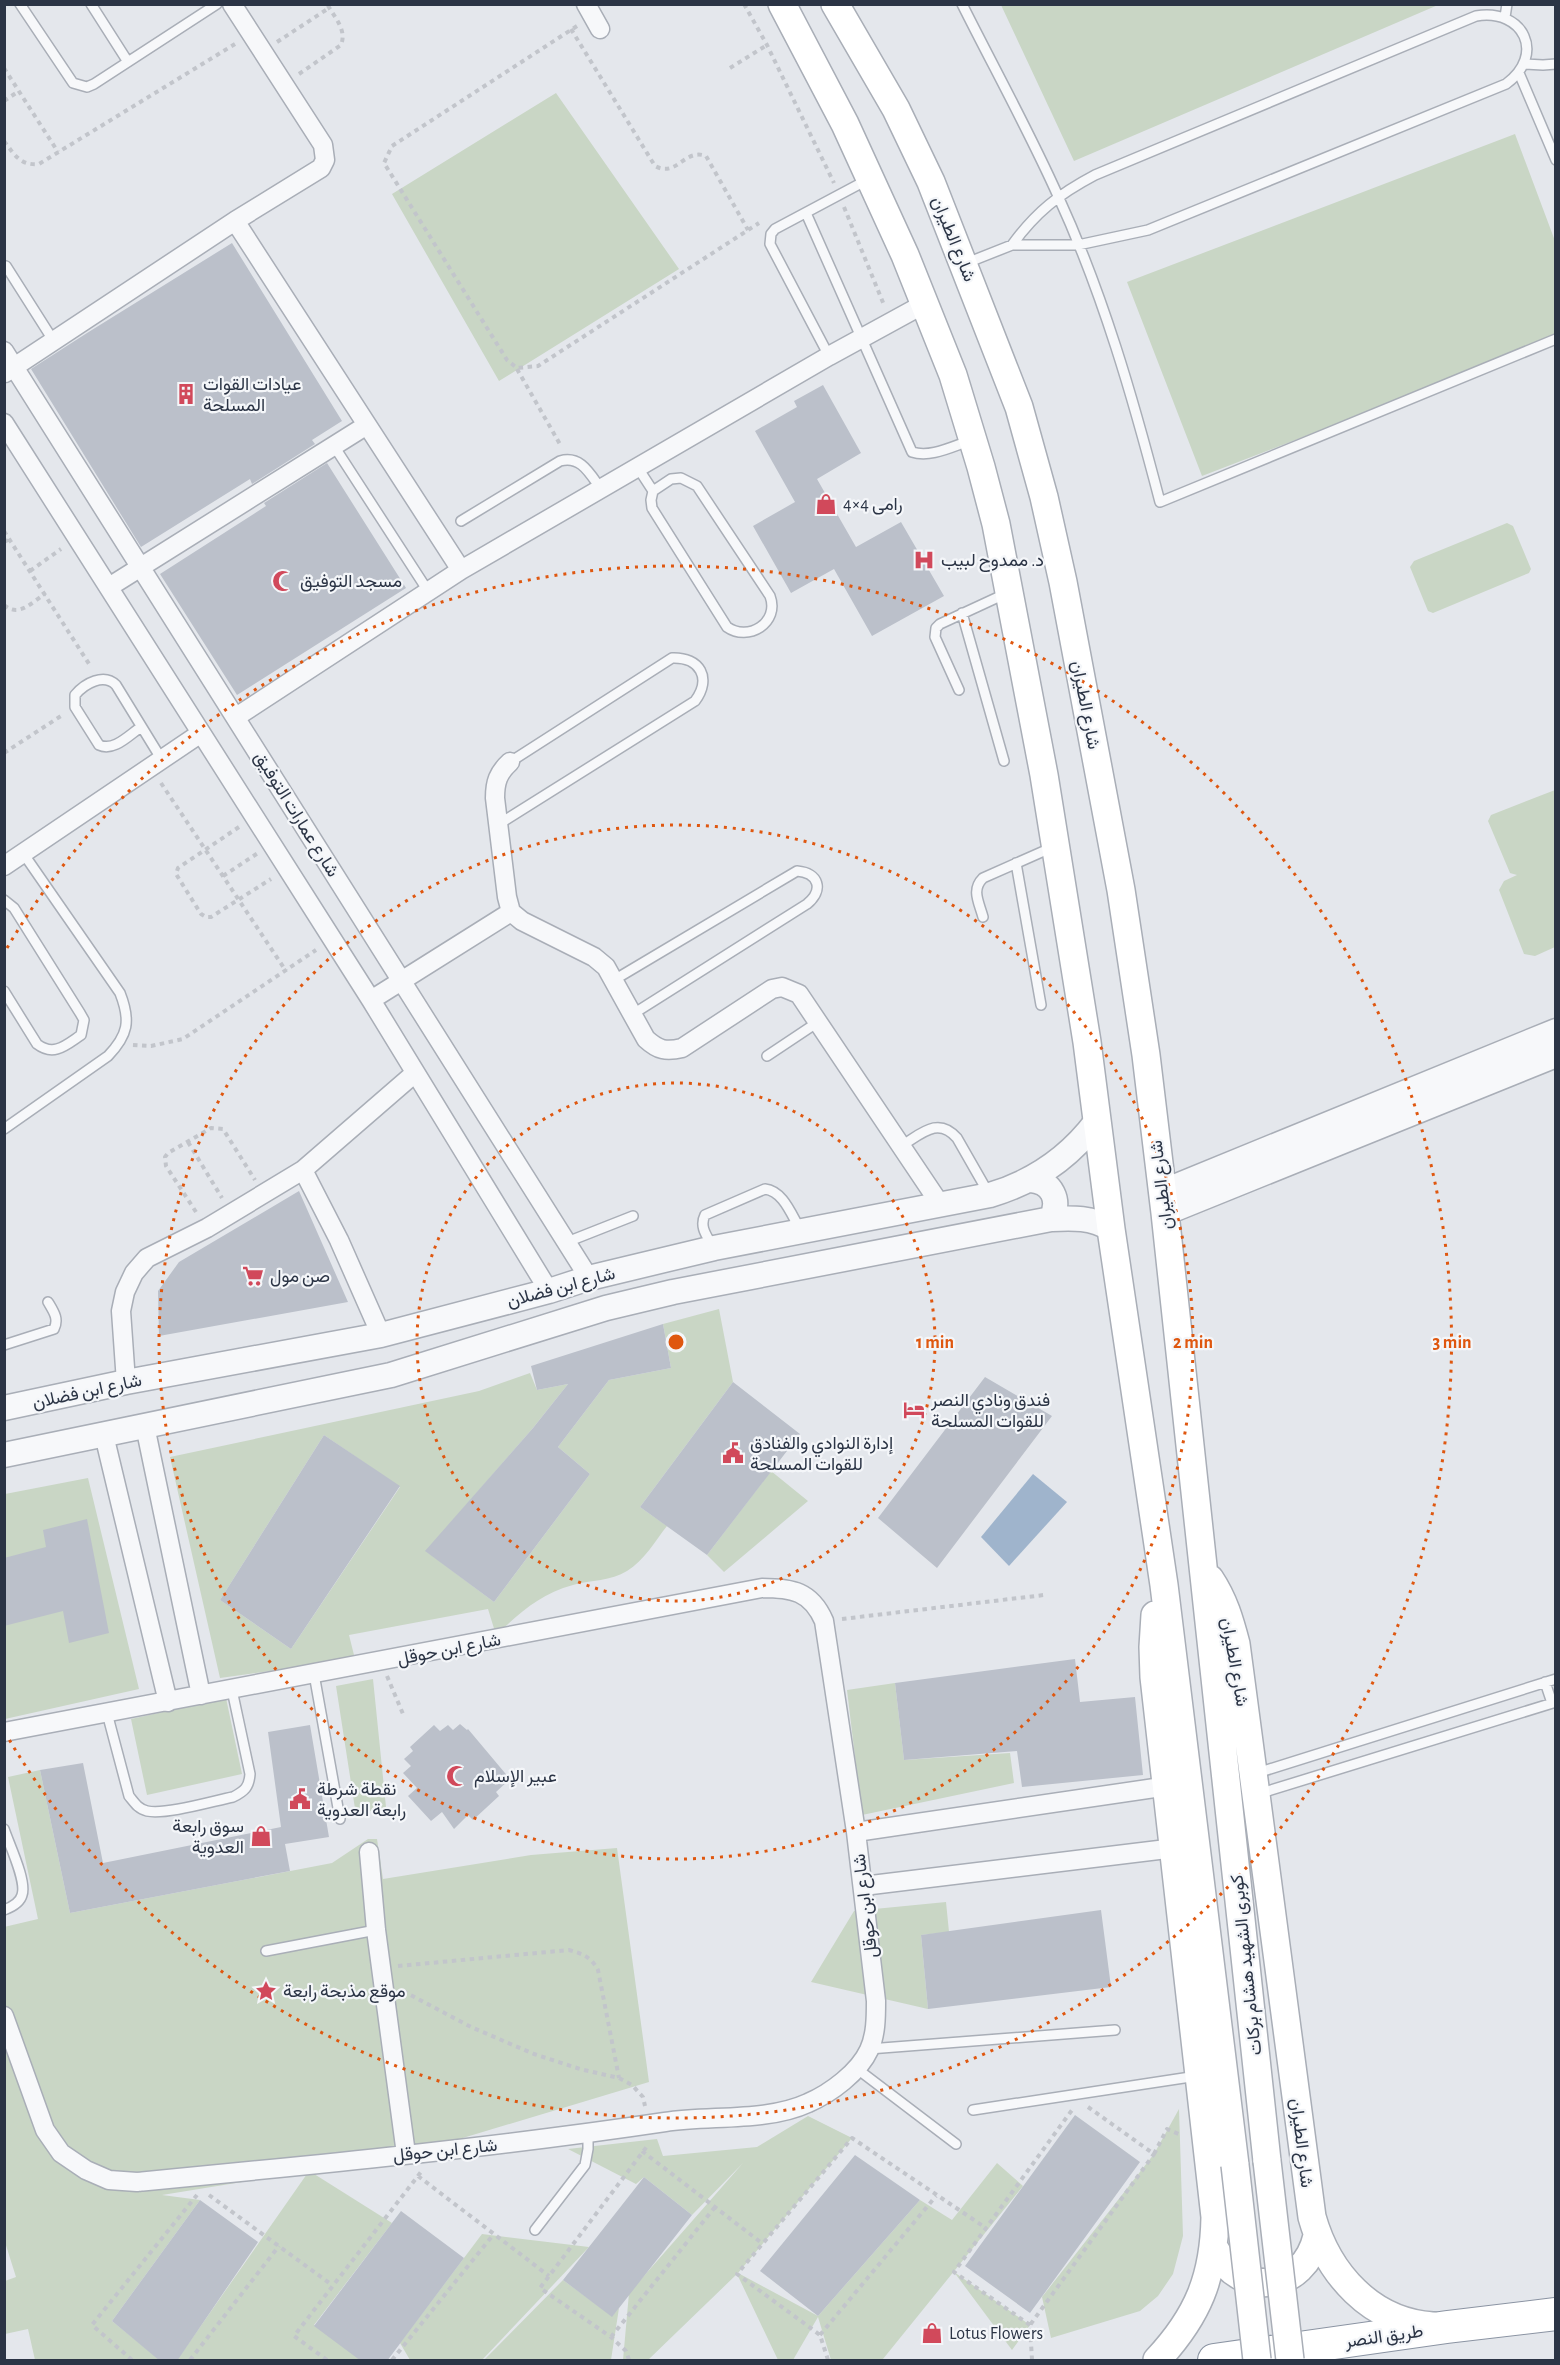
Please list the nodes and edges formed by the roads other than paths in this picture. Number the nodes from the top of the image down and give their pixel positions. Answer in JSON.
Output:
{"nodes":[{"id":1,"x":20,"y":4,"type":"edge"},
{"id":2,"x":91,"y":4,"type":"edge"},
{"id":3,"x":217,"y":4,"type":"edge"},
{"id":4,"x":232,"y":4,"type":"edge"},
{"id":5,"x":782,"y":4,"type":"edge"},
{"id":6,"x":835,"y":4,"type":"edge"},
{"id":7,"x":962,"y":4,"type":"edge"},
{"id":8,"x":1507,"y":4,"type":"edge"},
{"id":9,"x":1504,"y":17,"type":"junction"},
{"id":10,"x":128,"y":62,"type":"junction"},
{"id":11,"x":1525,"y":64,"type":"junction"},
{"id":12,"x":1556,"y":64,"type":"edge"},
{"id":13,"x":1520,"y":73,"type":"junction"},
{"id":14,"x":1556,"y":160,"type":"edge"},
{"id":15,"x":871,"y":179,"type":"junction"},
{"id":16,"x":1058,"y":196,"type":"junction"},
{"id":17,"x":806,"y":213,"type":"junction"},
{"id":18,"x":235,"y":221,"type":"junction"},
{"id":19,"x":1078,"y":244,"type":"junction"},
{"id":20,"x":1012,"y":245,"type":"junction"},
{"id":21,"x":964,"y":264,"type":"junction"},
{"id":22,"x":6,"y":266,"type":"dead end"},
{"id":23,"x":924,"y":304,"type":"junction"},
{"id":24,"x":861,"y":337,"type":"junction"},
{"id":25,"x":1556,"y":339,"type":"edge"},
{"id":26,"x":53,"y":340,"type":"junction"},
{"id":27,"x":4,"y":351,"type":"edge"},
{"id":28,"x":829,"y":356,"type":"junction"},
{"id":29,"x":10,"y":370,"type":"edge"},
{"id":30,"x":4,"y":423,"type":"edge"},
{"id":31,"x":367,"y":425,"type":"junction"},
{"id":32,"x":972,"y":440,"type":"junction"},
{"id":33,"x":334,"y":446,"type":"junction"},
{"id":34,"x":638,"y":468,"type":"junction"},
{"id":35,"x":601,"y":489,"type":"junction"},
{"id":36,"x":653,"y":491,"type":"junction"},
{"id":37,"x":461,"y":520,"type":"dead end"},
{"id":38,"x":141,"y":568,"type":"junction"},
{"id":39,"x":461,"y":570,"type":"junction"},
{"id":40,"x":109,"y":587,"type":"junction"},
{"id":41,"x":428,"y":591,"type":"junction"},
{"id":42,"x":1010,"y":592,"type":"junction"},
{"id":43,"x":963,"y":613,"type":"junction"},
{"id":44,"x":959,"y":690,"type":"dead end"},
{"id":45,"x":236,"y":717,"type":"junction"},
{"id":46,"x":141,"y":727,"type":"junction"},
{"id":47,"x":201,"y":733,"type":"junction"},
{"id":48,"x":1004,"y":761,"type":"dead end"},
{"id":49,"x":510,"y":762,"type":"joint"},
{"id":50,"x":156,"y":764,"type":"junction"},
{"id":51,"x":499,"y":824,"type":"junction"},
{"id":52,"x":1055,"y":846,"type":"junction"},
{"id":53,"x":23,"y":854,"type":"junction"},
{"id":54,"x":1016,"y":863,"type":"junction"},
{"id":55,"x":4,"y":866,"type":"edge"},
{"id":56,"x":4,"y":900,"type":"edge"},
{"id":57,"x":512,"y":912,"type":"junction"},
{"id":58,"x":983,"y":917,"type":"dead end"},
{"id":59,"x":614,"y":980,"type":"junction"},
{"id":60,"x":402,"y":981,"type":"junction"},
{"id":61,"x":4,"y":991,"type":"edge"},
{"id":62,"x":370,"y":1000,"type":"junction"},
{"id":63,"x":1041,"y":1005,"type":"dead end"},
{"id":64,"x":633,"y":1014,"type":"junction"},
{"id":65,"x":818,"y":1022,"type":"junction"},
{"id":66,"x":1556,"y":1031,"type":"edge"},
{"id":67,"x":1556,"y":1055,"type":"edge"},
{"id":68,"x":767,"y":1056,"type":"dead end"},
{"id":69,"x":415,"y":1073,"type":"junction"},
{"id":70,"x":1096,"y":1122,"type":"junction"},
{"id":71,"x":4,"y":1129,"type":"edge"},
{"id":72,"x":901,"y":1146,"type":"junction"},
{"id":73,"x":1274,"y":1159,"type":"junction"},
{"id":74,"x":303,"y":1170,"type":"junction"},
{"id":75,"x":1031,"y":1180,"type":"junction"},
{"id":76,"x":990,"y":1195,"type":"junction"},
{"id":77,"x":1164,"y":1202,"type":"junction"},
{"id":78,"x":940,"y":1204,"type":"junction"},
{"id":79,"x":633,"y":1216,"type":"dead end"},
{"id":80,"x":1051,"y":1219,"type":"junction"},
{"id":81,"x":1111,"y":1229,"type":"junction"},
{"id":82,"x":801,"y":1231,"type":"junction"},
{"id":83,"x":567,"y":1242,"type":"junction"},
{"id":84,"x":714,"y":1248,"type":"junction"},
{"id":85,"x":589,"y":1278,"type":"junction"},
{"id":86,"x":549,"y":1291,"type":"junction"},
{"id":87,"x":48,"y":1302,"type":"dead end"},
{"id":88,"x":381,"y":1335,"type":"junction"},
{"id":89,"x":4,"y":1345,"type":"edge"},
{"id":90,"x":126,"y":1382,"type":"junction"},
{"id":91,"x":4,"y":1408,"type":"edge"},
{"id":92,"x":146,"y":1426,"type":"junction"},
{"id":93,"x":104,"y":1435,"type":"junction"},
{"id":94,"x":4,"y":1455,"type":"edge"},
{"id":95,"x":1203,"y":1568,"type":"junction"},
{"id":96,"x":1164,"y":1585,"type":"junction"},
{"id":97,"x":314,"y":1674,"type":"junction"},
{"id":98,"x":1556,"y":1679,"type":"edge"},
{"id":99,"x":1545,"y":1682,"type":"junction"},
{"id":100,"x":232,"y":1689,"type":"junction"},
{"id":101,"x":201,"y":1695,"type":"junction"},
{"id":102,"x":168,"y":1702,"type":"junction"},
{"id":103,"x":1554,"y":1702,"type":"edge"},
{"id":104,"x":107,"y":1713,"type":"junction"},
{"id":105,"x":4,"y":1732,"type":"edge"},
{"id":106,"x":1255,"y":1784,"type":"junction"},
{"id":107,"x":1168,"y":1786,"type":"junction"},
{"id":108,"x":340,"y":1819,"type":"dead end"},
{"id":109,"x":4,"y":1829,"type":"edge"},
{"id":110,"x":856,"y":1832,"type":"junction"},
{"id":111,"x":1175,"y":1848,"type":"junction"},
{"id":112,"x":369,"y":1852,"type":"dead end"},
{"id":113,"x":863,"y":1886,"type":"junction"},
{"id":114,"x":4,"y":1910,"type":"edge"},
{"id":115,"x":376,"y":1930,"type":"junction"},
{"id":116,"x":266,"y":1952,"type":"dead end"},
{"id":117,"x":4,"y":2016,"type":"edge"},
{"id":118,"x":1115,"y":2030,"type":"dead end"},
{"id":119,"x":869,"y":2049,"type":"junction"},
{"id":120,"x":856,"y":2068,"type":"junction"},
{"id":121,"x":1199,"y":2076,"type":"junction"},
{"id":122,"x":973,"y":2110,"type":"dead end"},
{"id":123,"x":588,"y":2133,"type":"junction"},
{"id":124,"x":956,"y":2144,"type":"dead end"},
{"id":125,"x":406,"y":2154,"type":"junction"},
{"id":126,"x":535,"y":2230,"type":"dead end"},
{"id":127,"x":1317,"y":2236,"type":"junction"},
{"id":128,"x":1215,"y":2249,"type":"junction"},
{"id":129,"x":1556,"y":2314,"type":"edge"},
{"id":130,"x":1447,"y":2327,"type":"junction"},
{"id":131,"x":1360,"y":2350,"type":"edge"},
{"id":132,"x":1157,"y":2361,"type":"edge"},
{"id":133,"x":1214,"y":2361,"type":"edge"},
{"id":134,"x":1257,"y":2361,"type":"edge"},
{"id":135,"x":1290,"y":2361,"type":"edge"}],
"edges":[{"from":1,"to":10,"type":"lane"},
{"from":2,"to":10,"type":"lane"},
{"from":3,"to":10,"type":"lane"},
{"from":4,"to":18,"type":"street"},
{"from":5,"to":15,"type":"main road"},
{"from":6,"to":21,"type":"main road","name":"شارع الطيران"},
{"from":7,"to":16,"type":"lane"},
{"from":8,"to":9,"type":"lane"},
{"from":9,"to":11,"type":"lane"},
{"from":9,"to":16,"type":"lane"},
{"from":11,"to":12,"type":"lane"},
{"from":11,"to":13,"type":"lane"},
{"from":13,"to":14,"type":"lane"},
{"from":13,"to":19,"type":"lane"},
{"from":15,"to":17,"type":"lane"},
{"from":15,"to":23,"type":"main road"},
{"from":16,"to":19,"type":"lane"},
{"from":16,"to":20,"type":"lane"},
{"from":17,"to":24,"type":"lane"},
{"from":17,"to":28,"type":"lane"},
{"from":18,"to":26,"type":"street"},
{"from":18,"to":31,"type":"street"},
{"from":19,"to":20,"type":"lane"},
{"from":19,"to":25,"type":"lane"},
{"from":20,"to":21,"type":"lane"},
{"from":21,"to":77,"type":"main road","name":"شارع الطيران"},
{"from":22,"to":26,"type":"lane"},
{"from":23,"to":24,"type":"street"},
{"from":23,"to":32,"type":"main road"},
{"from":24,"to":28,"type":"street"},
{"from":24,"to":32,"type":"lane"},
{"from":26,"to":29,"type":"street"},
{"from":27,"to":29,"type":"street","name":"شارع عمارات التوفيق"},
{"from":28,"to":34,"type":"street"},
{"from":29,"to":38,"type":"street","name":"شارع عمارات التوفيق"},
{"from":30,"to":40,"type":"street","name":"شارع عمارات التوفيق"},
{"from":31,"to":33,"type":"street"},
{"from":31,"to":39,"type":"street"},
{"from":32,"to":42,"type":"main road"},
{"from":33,"to":38,"type":"street"},
{"from":33,"to":41,"type":"lane"},
{"from":34,"to":35,"type":"street"},
{"from":34,"to":36,"type":"lane"},
{"from":35,"to":37,"type":"lane"},
{"from":35,"to":39,"type":"street"},
{"from":36,"to":36,"type":"lane"},
{"from":38,"to":40,"type":"street"},
{"from":38,"to":45,"type":"street","name":"شارع عمارات التوفيق"},
{"from":39,"to":41,"type":"street"},
{"from":40,"to":47,"type":"street","name":"شارع عمارات التوفيق"},
{"from":41,"to":45,"type":"street"},
{"from":42,"to":43,"type":"lane"},
{"from":42,"to":52,"type":"main road"},
{"from":43,"to":44,"type":"lane"},
{"from":43,"to":48,"type":"lane"},
{"from":45,"to":60,"type":"street","name":"شارع عمارات التوفيق"},
{"from":46,"to":46,"type":"lane"},
{"from":46,"to":50,"type":"lane"},
{"from":47,"to":50,"type":"street"},
{"from":47,"to":62,"type":"street","name":"شارع عمارات التوفيق"},
{"from":49,"to":51,"type":"street"},
{"from":49,"to":51,"type":"lane"},
{"from":50,"to":53,"type":"street"},
{"from":51,"to":57,"type":"street"},
{"from":52,"to":54,"type":"lane"},
{"from":52,"to":70,"type":"main road"},
{"from":53,"to":55,"type":"street"},
{"from":53,"to":71,"type":"lane"},
{"from":54,"to":58,"type":"lane"},
{"from":54,"to":63,"type":"lane"},
{"from":56,"to":61,"type":"lane"},
{"from":57,"to":59,"type":"street"},
{"from":57,"to":60,"type":"street"},
{"from":59,"to":64,"type":"street"},
{"from":59,"to":64,"type":"lane"},
{"from":60,"to":62,"type":"street"},
{"from":60,"to":83,"type":"street","name":"شارع عمارات التوفيق"},
{"from":62,"to":69,"type":"street","name":"شارع عمارات التوفيق"},
{"from":64,"to":65,"type":"street"},
{"from":65,"to":68,"type":"lane"},
{"from":65,"to":72,"type":"street"},
{"from":66,"to":73,"type":"street"},
{"from":67,"to":73,"type":"street"},
{"from":69,"to":74,"type":"street"},
{"from":69,"to":86,"type":"street","name":"شارع عمارات التوفيق"},
{"from":70,"to":75,"type":"street","name":"شارع ابن فضلان"},
{"from":70,"to":81,"type":"main road"},
{"from":72,"to":76,"type":"lane"},
{"from":72,"to":78,"type":"street"},
{"from":73,"to":77,"type":"street"},
{"from":74,"to":88,"type":"street"},
{"from":74,"to":90,"type":"street"},
{"from":75,"to":76,"type":"street","name":"شارع ابن فضلان"},
{"from":75,"to":80,"type":"street"},
{"from":76,"to":78,"type":"street","name":"شارع ابن فضلان"},
{"from":77,"to":95,"type":"main road","name":"شارع الطيران"},
{"from":78,"to":82,"type":"street","name":"شارع ابن فضلان"},
{"from":79,"to":83,"type":"lane"},
{"from":80,"to":81,"type":"street","name":"شارع ابن فضلان"},
{"from":80,"to":92,"type":"street","name":"شارع ابن فضلان"},
{"from":81,"to":96,"type":"main road"},
{"from":82,"to":84,"type":"street","name":"شارع ابن فضلان"},
{"from":82,"to":84,"type":"lane"},
{"from":83,"to":85,"type":"street","name":"شارع عمارات التوفيق"},
{"from":84,"to":85,"type":"street","name":"شارع ابن فضلان"},
{"from":85,"to":86,"type":"street","name":"شارع ابن فضلان"},
{"from":86,"to":88,"type":"street","name":"شارع ابن فضلان"},
{"from":87,"to":89,"type":"lane"},
{"from":88,"to":90,"type":"street","name":"شارع ابن فضلان"},
{"from":90,"to":91,"type":"street","name":"شارع ابن فضلان"},
{"from":92,"to":93,"type":"street","name":"شارع ابن فضلان"},
{"from":92,"to":101,"type":"street"},
{"from":93,"to":94,"type":"street","name":"شارع ابن فضلان"},
{"from":93,"to":102,"type":"street"},
{"from":95,"to":106,"type":"main road","name":"شارع الطيران"},
{"from":95,"to":135,"type":"main road","name":"كوبرى الشهيد هشام بركات","bridge":true},
{"from":96,"to":107,"type":"main road"},
{"from":96,"to":134,"type":"main road","name":"كوبرى الشهيد هشام بركات","bridge":true},
{"from":97,"to":100,"type":"street","name":"شارع ابن حوقل"},
{"from":97,"to":108,"type":"lane"},
{"from":97,"to":110,"type":"street","name":"شارع ابن حوقل"},
{"from":98,"to":99,"type":"lane"},
{"from":99,"to":103,"type":"lane"},
{"from":99,"to":106,"type":"lane"},
{"from":100,"to":101,"type":"street","name":"شارع ابن حوقل"},
{"from":100,"to":104,"type":"lane"},
{"from":101,"to":102,"type":"street","name":"شارع ابن حوقل"},
{"from":102,"to":104,"type":"street","name":"شارع ابن حوقل"},
{"from":103,"to":106,"type":"lane"},
{"from":104,"to":105,"type":"street","name":"شارع ابن حوقل"},
{"from":106,"to":127,"type":"main road","name":"شارع الطيران"},
{"from":107,"to":110,"type":"street"},
{"from":107,"to":111,"type":"main road"},
{"from":109,"to":114,"type":"lane"},
{"from":110,"to":113,"type":"street","name":"شارع ابن حوقل"},
{"from":111,"to":113,"type":"street"},
{"from":111,"to":121,"type":"main road"},
{"from":112,"to":115,"type":"street"},
{"from":113,"to":119,"type":"street","name":"شارع ابن حوقل"},
{"from":115,"to":116,"type":"lane"},
{"from":115,"to":125,"type":"street"},
{"from":117,"to":125,"type":"street","name":"شارع ابن حوقل"},
{"from":118,"to":119,"type":"lane"},
{"from":119,"to":120,"type":"street","name":"شارع ابن حوقل"},
{"from":120,"to":123,"type":"street","name":"شارع ابن حوقل"},
{"from":120,"to":124,"type":"lane"},
{"from":121,"to":122,"type":"lane"},
{"from":121,"to":128,"type":"main road"},
{"from":123,"to":125,"type":"street","name":"شارع ابن حوقل"},
{"from":123,"to":126,"type":"lane"},
{"from":127,"to":128,"type":"main road"},
{"from":127,"to":130,"type":"main road","name":"شارع الطيران"},
{"from":128,"to":132,"type":"main road"},
{"from":129,"to":130,"type":"highway","name":"طريق النصر"},
{"from":130,"to":131,"type":"highway","name":"طريق النصر"},
{"from":131,"to":133,"type":"highway","name":"طريق النصر"}]}
